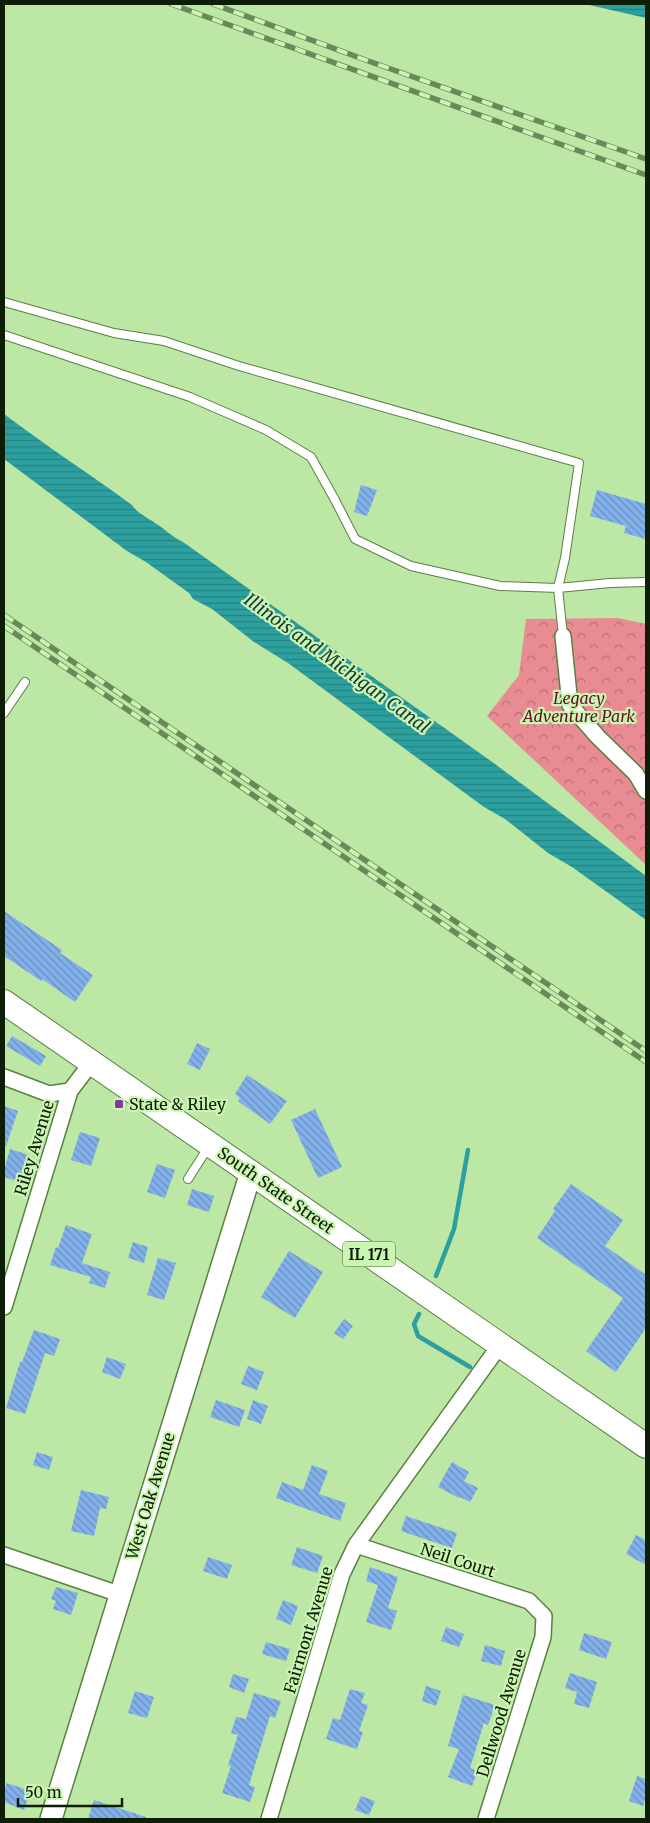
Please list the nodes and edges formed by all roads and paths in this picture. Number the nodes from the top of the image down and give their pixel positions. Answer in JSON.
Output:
{"nodes":[{"id":1,"x":4,"y":302,"type":"edge"},
{"id":2,"x":4,"y":334,"type":"edge"},
{"id":3,"x":646,"y":582,"type":"edge"},
{"id":4,"x":558,"y":588,"type":"junction"},
{"id":5,"x":563,"y":636,"type":"joint"},
{"id":6,"x":25,"y":682,"type":"dead end"},
{"id":7,"x":4,"y":713,"type":"edge"},
{"id":8,"x":646,"y":791,"type":"edge"},
{"id":9,"x":4,"y":1002,"type":"edge"},
{"id":10,"x":92,"y":1062,"type":"junction"},
{"id":11,"x":4,"y":1077,"type":"edge"},
{"id":12,"x":70,"y":1090,"type":"junction"},
{"id":13,"x":210,"y":1144,"type":"junction"},
{"id":14,"x":251,"y":1172,"type":"junction"},
{"id":15,"x":188,"y":1179,"type":"dead end"},
{"id":16,"x":4,"y":1307,"type":"edge"},
{"id":17,"x":500,"y":1345,"type":"junction"},
{"id":18,"x":646,"y":1446,"type":"edge"},
{"id":19,"x":356,"y":1545,"type":"junction"},
{"id":20,"x":4,"y":1554,"type":"edge"},
{"id":21,"x":119,"y":1594,"type":"junction"},
{"id":22,"x":544,"y":1616,"type":"joint"},
{"id":23,"x":51,"y":1819,"type":"edge"},
{"id":24,"x":269,"y":1819,"type":"edge"},
{"id":25,"x":486,"y":1819,"type":"edge"}],
"edges":[{"from":1,"to":4,"type":"lane"},
{"from":2,"to":4,"type":"lane"},
{"from":3,"to":4,"type":"lane"},
{"from":4,"to":5,"type":"lane"},
{"from":5,"to":8,"type":"street"},
{"from":6,"to":7,"type":"lane"},
{"from":9,"to":10,"type":"main road","name":"South State Street","number":"IL 171"},
{"from":10,"to":12,"type":"street","name":"Riley Avenue"},
{"from":10,"to":13,"type":"main road","name":"South State Street","number":"IL 171"},
{"from":11,"to":12,"type":"street"},
{"from":12,"to":16,"type":"street","name":"Riley Avenue"},
{"from":13,"to":14,"type":"main road","name":"South State Street","number":"IL 171"},
{"from":13,"to":15,"type":"lane"},
{"from":14,"to":17,"type":"main road","name":"South State Street","number":"IL 171"},
{"from":14,"to":21,"type":"street","name":"West Oak Avenue"},
{"from":17,"to":18,"type":"main road","name":"South State Street","number":"IL 171"},
{"from":17,"to":19,"type":"street","name":"Fairmont Avenue"},
{"from":19,"to":22,"type":"street","name":"Neil Court"},
{"from":19,"to":24,"type":"street","name":"Fairmont Avenue"},
{"from":20,"to":21,"type":"street"},
{"from":21,"to":23,"type":"street","name":"West Oak Avenue"},
{"from":22,"to":25,"type":"street","name":"Dellwood Avenue"}]}
